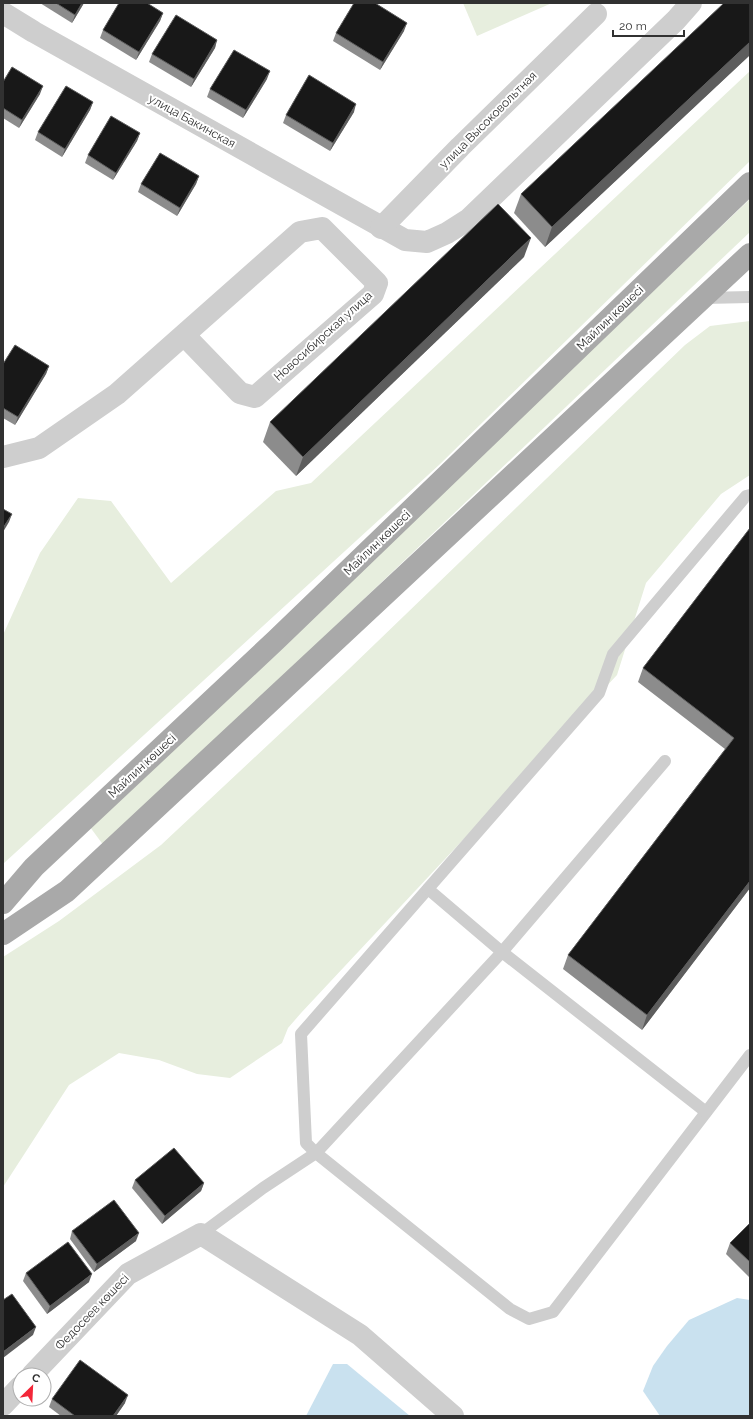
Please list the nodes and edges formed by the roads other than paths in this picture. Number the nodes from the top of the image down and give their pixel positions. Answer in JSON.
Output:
{"nodes":[{"id":1,"x":691,"y":3,"type":"edge"},
{"id":2,"x":3,"y":13,"type":"edge"},
{"id":3,"x":596,"y":14,"type":"dead end"},
{"id":4,"x":750,"y":184,"type":"edge"},
{"id":5,"x":382,"y":228,"type":"junction"},
{"id":6,"x":750,"y":254,"type":"edge"},
{"id":7,"x":750,"y":297,"type":"edge"},
{"id":8,"x":704,"y":298,"type":"junction"},
{"id":9,"x":184,"y":334,"type":"junction"},
{"id":10,"x":3,"y":457,"type":"edge"},
{"id":11,"x":750,"y":495,"type":"edge"},
{"id":12,"x":665,"y":761,"type":"dead end"},
{"id":13,"x":428,"y":889,"type":"junction"},
{"id":14,"x":3,"y":902,"type":"edge"},
{"id":15,"x":3,"y":934,"type":"edge"},
{"id":16,"x":502,"y":952,"type":"junction"},
{"id":17,"x":750,"y":1055,"type":"edge"},
{"id":18,"x":706,"y":1112,"type":"junction"},
{"id":19,"x":316,"y":1153,"type":"junction"},
{"id":20,"x":201,"y":1234,"type":"junction"},
{"id":21,"x":40,"y":1367,"type":"edge"},
{"id":22,"x":12,"y":1395,"type":"edge"},
{"id":23,"x":3,"y":1405,"type":"edge"},
{"id":24,"x":453,"y":1416,"type":"edge"}],
"edges":[{"from":1,"to":5,"type":"street","name":"улица Бакинская"},
{"from":2,"to":5,"type":"street","name":"улица Бакинская"},
{"from":3,"to":5,"type":"street","name":"улица Высоковольтная"},
{"from":4,"to":14,"type":"main road","name":"Майлин көшесі"},
{"from":6,"to":8,"type":"main road"},
{"from":7,"to":8,"type":"lane"},
{"from":8,"to":15,"type":"main road"},
{"from":9,"to":9,"type":"street","name":"Новосибирская улица"},
{"from":9,"to":10,"type":"street","name":"Новосибирская улица"},
{"from":11,"to":13,"type":"lane"},
{"from":12,"to":16,"type":"lane"},
{"from":13,"to":16,"type":"lane"},
{"from":13,"to":19,"type":"lane"},
{"from":16,"to":18,"type":"lane"},
{"from":16,"to":19,"type":"lane"},
{"from":17,"to":18,"type":"lane"},
{"from":18,"to":19,"type":"lane"},
{"from":19,"to":20,"type":"lane"},
{"from":20,"to":21,"type":"street","name":"Федосеев көшесі"},
{"from":20,"to":24,"type":"street"},
{"from":22,"to":23,"type":"street"}]}
